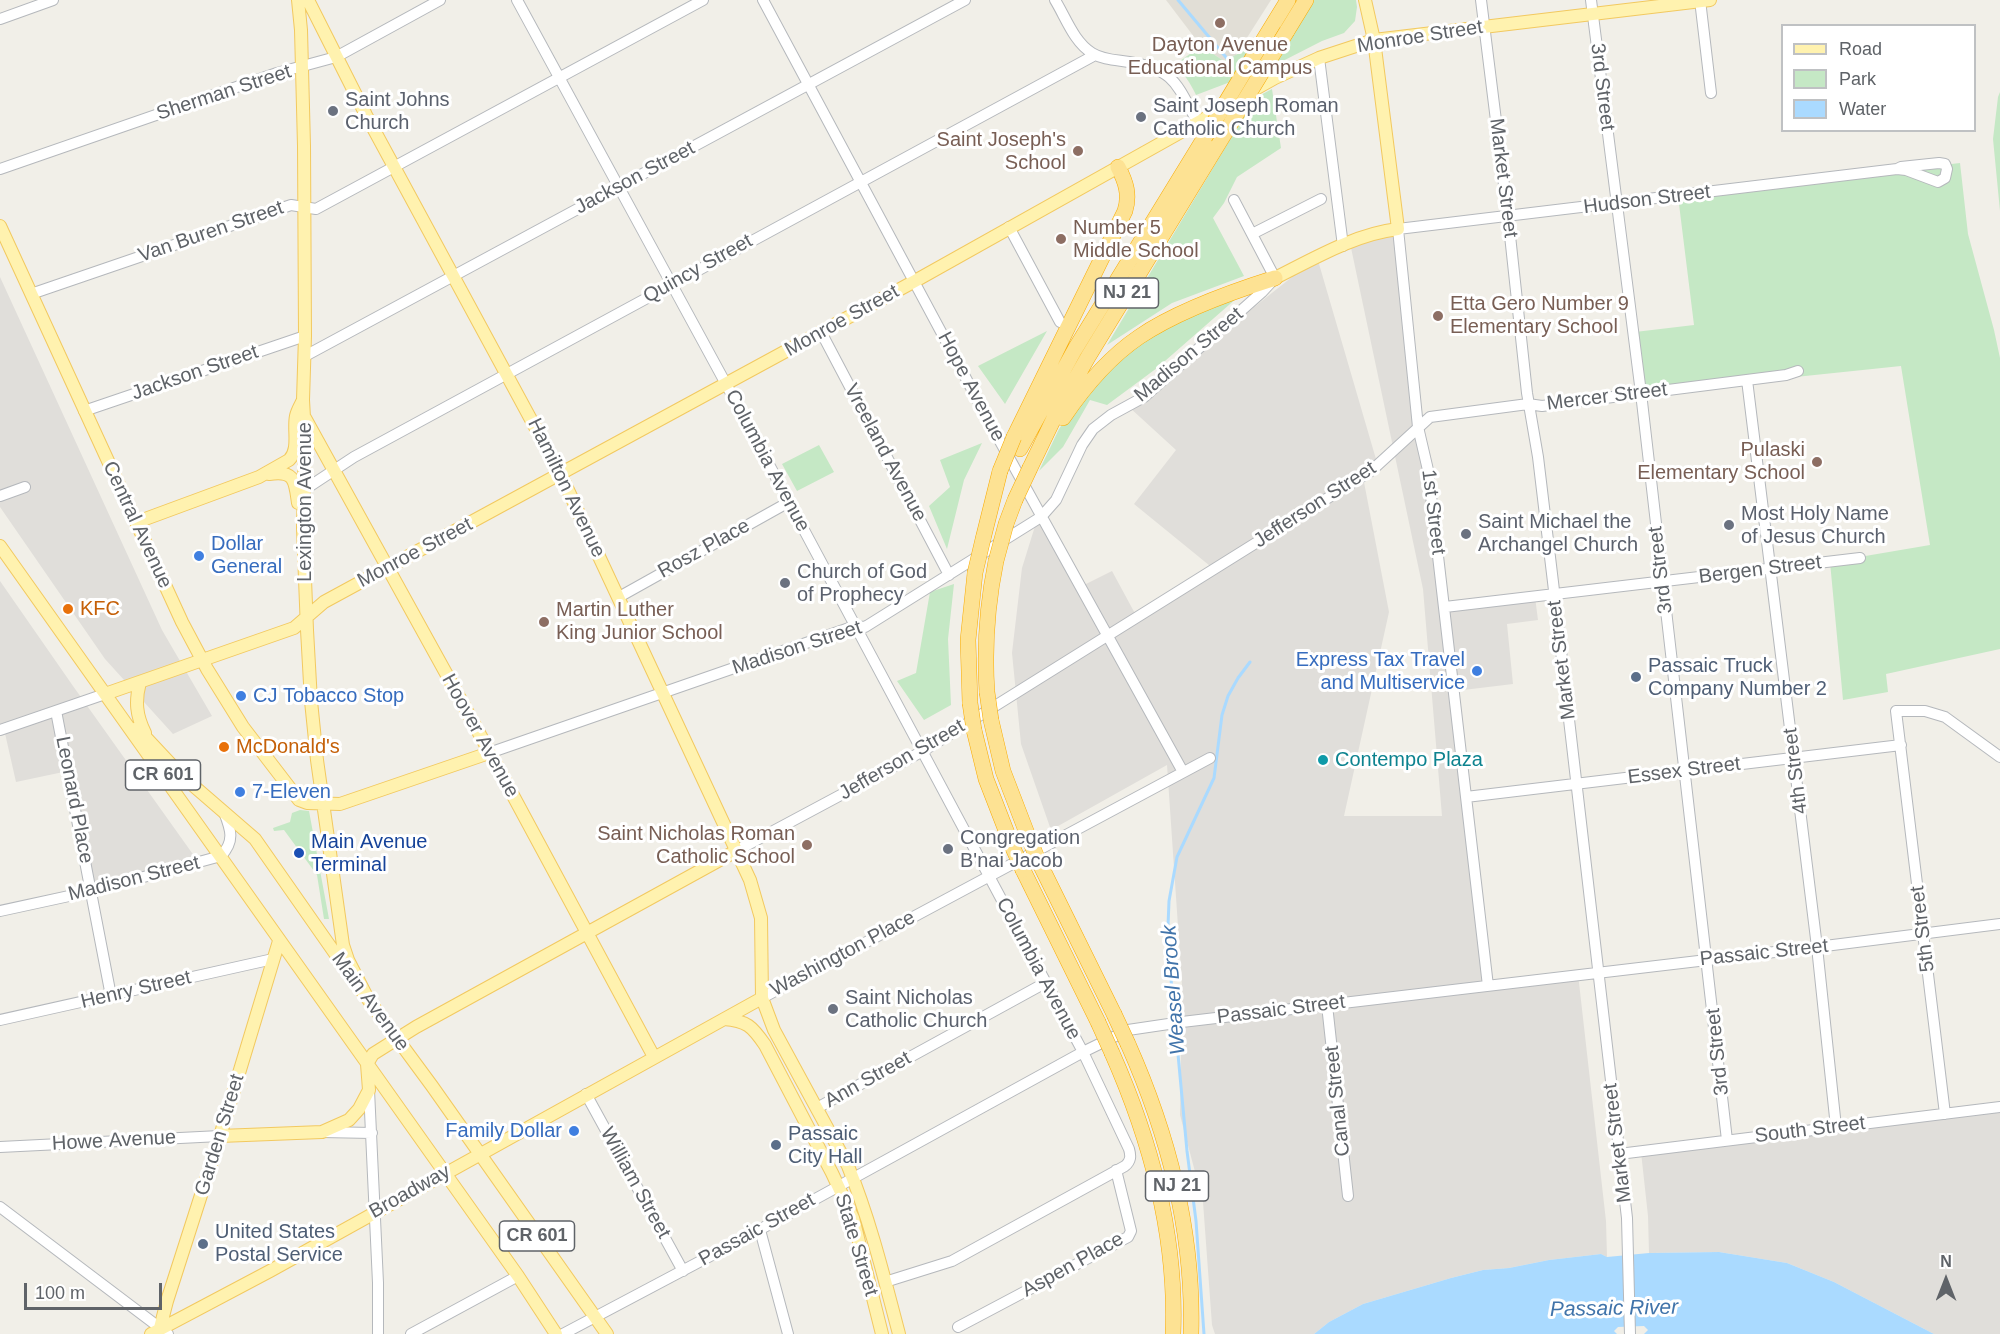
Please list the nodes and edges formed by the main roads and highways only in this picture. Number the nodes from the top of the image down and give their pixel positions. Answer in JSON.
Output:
{"nodes":[{"id":1,"x":298,"y":0,"type":"edge"},
{"id":2,"x":308,"y":0,"type":"edge"},
{"id":3,"x":1288,"y":0,"type":"edge"},
{"id":4,"x":1306,"y":0,"type":"edge"},
{"id":5,"x":1365,"y":0,"type":"edge"},
{"id":6,"x":1704,"y":0,"type":"edge"},
{"id":7,"x":1374,"y":40,"type":"junction"},
{"id":8,"x":1201,"y":130,"type":"junction"},
{"id":9,"x":1118,"y":167,"type":"junction"},
{"id":10,"x":0,"y":226,"type":"edge"},
{"id":11,"x":1398,"y":229,"type":"joint"},
{"id":12,"x":1275,"y":278,"type":"joint"},
{"id":13,"x":303,"y":400,"type":"junction"},
{"id":14,"x":304,"y":417,"type":"junction"},
{"id":15,"x":1017,"y":443,"type":"junction"},
{"id":16,"x":1030,"y":468,"type":"junction"},
{"id":17,"x":561,"y":475,"type":"junction"},
{"id":18,"x":259,"y":477,"type":"junction"},
{"id":19,"x":137,"y":522,"type":"junction"},
{"id":20,"x":0,"y":546,"type":"edge"},
{"id":21,"x":303,"y":547,"type":"junction"},
{"id":22,"x":388,"y":568,"type":"junction"},
{"id":23,"x":306,"y":618,"type":"junction"},
{"id":24,"x":202,"y":660,"type":"junction"},
{"id":25,"x":140,"y":682,"type":"junction"},
{"id":26,"x":105,"y":694,"type":"junction"},
{"id":27,"x":148,"y":740,"type":"junction"},
{"id":28,"x":489,"y":753,"type":"junction"},
{"id":29,"x":307,"y":803,"type":"joint"},
{"id":30,"x":323,"y":805,"type":"junction"},
{"id":31,"x":736,"y":851,"type":"junction"},
{"id":32,"x":587,"y":933,"type":"junction"},
{"id":33,"x":279,"y":941,"type":"junction"},
{"id":34,"x":367,"y":997,"type":"junction"},
{"id":35,"x":762,"y":998,"type":"junction"},
{"id":36,"x":724,"y":1019,"type":"junction"},
{"id":37,"x":397,"y":1038,"type":"junction"},
{"id":38,"x":654,"y":1057,"type":"junction"},
{"id":39,"x":367,"y":1064,"type":"junction"},
{"id":40,"x":220,"y":1136,"type":"junction"},
{"id":41,"x":479,"y":1154,"type":"junction"},
{"id":42,"x":445,"y":1173,"type":"junction"},
{"id":43,"x":160,"y":1332,"type":"edge"},
{"id":44,"x":556,"y":1334,"type":"edge"},
{"id":45,"x":607,"y":1334,"type":"edge"},
{"id":46,"x":882,"y":1334,"type":"edge"},
{"id":47,"x":899,"y":1334,"type":"edge"},
{"id":48,"x":1173,"y":1334,"type":"edge"},
{"id":49,"x":1191,"y":1334,"type":"edge"}],
"edges":[{"from":1,"to":13,"type":"main road","name":"Lexington Avenue"},
{"from":2,"to":17,"type":"main road","name":"Hamilton Avenue"},
{"from":3,"to":8,"type":"highway","number":"NJ 21","bridge":true},
{"from":4,"to":16,"type":"highway","number":"NJ 21","bridge":true},
{"from":5,"to":7,"type":"main road","name":"1st Street"},
{"from":6,"to":7,"type":"main road","name":"Monroe Street"},
{"from":7,"to":8,"type":"main road","name":"Monroe Street"},
{"from":7,"to":11,"type":"main road","name":"1st Street"},
{"from":8,"to":9,"type":"main road","name":"Monroe Street"},
{"from":8,"to":15,"type":"highway","number":"NJ 21"},
{"from":9,"to":15,"type":"highway"},
{"from":9,"to":17,"type":"main road","name":"Monroe Street"},
{"from":10,"to":19,"type":"main road","name":"Central Avenue"},
{"from":11,"to":12,"type":"main road","name":"Madison Street"},
{"from":12,"to":16,"type":"highway"},
{"from":13,"to":14,"type":"main road","name":"Lexington Avenue"},
{"from":13,"to":18,"type":"main road"},
{"from":14,"to":21,"type":"main road","name":"Lexington Avenue"},
{"from":14,"to":22,"type":"main road","name":"Hoover Avenue"},
{"from":15,"to":48,"type":"highway","number":"NJ 21","bridge":true},
{"from":16,"to":49,"type":"highway","number":"NJ 21","bridge":true},
{"from":17,"to":22,"type":"main road","name":"Monroe Street"},
{"from":17,"to":31,"type":"main road","name":"Hamilton Avenue"},
{"from":18,"to":19,"type":"main road"},
{"from":18,"to":21,"type":"main road"},
{"from":19,"to":24,"type":"main road","name":"Central Avenue"},
{"from":20,"to":26,"type":"main road","name":"Main Avenue","number":"CR 601"},
{"from":21,"to":23,"type":"main road","name":"Lexington Avenue"},
{"from":22,"to":23,"type":"main road","name":"Monroe Street"},
{"from":22,"to":28,"type":"main road","name":"Hoover Avenue"},
{"from":23,"to":24,"type":"main road","name":"Monroe Street"},
{"from":23,"to":30,"type":"main road","name":"Lexington Avenue"},
{"from":24,"to":25,"type":"main road","name":"Monroe Street"},
{"from":24,"to":29,"type":"main road","name":"Central Avenue"},
{"from":25,"to":26,"type":"main road","name":"Monroe Street"},
{"from":25,"to":27,"type":"main road"},
{"from":26,"to":27,"type":"main road","name":"Main Avenue","number":"CR 601"},
{"from":26,"to":33,"type":"main road","name":"Main Avenue","number":"CR 601"},
{"from":27,"to":34,"type":"main road","name":"Main Avenue","number":"CR 601"},
{"from":28,"to":30,"type":"main road","name":"Madison Street"},
{"from":28,"to":32,"type":"main road","name":"Hoover Avenue"},
{"from":29,"to":30,"type":"main road","name":"Madison Street"},
{"from":30,"to":34,"type":"main road","name":"Lexington Avenue"},
{"from":31,"to":32,"type":"main road","name":"Jefferson Street"},
{"from":31,"to":35,"type":"main road","name":"Hamilton Avenue"},
{"from":32,"to":37,"type":"main road","name":"Jefferson Street"},
{"from":32,"to":38,"type":"main road","name":"Hoover Avenue"},
{"from":33,"to":39,"type":"main road","name":"Main Avenue","number":"CR 601"},
{"from":33,"to":40,"type":"main road","name":"Garden Street"},
{"from":34,"to":37,"type":"main road","name":"Main Avenue","number":"CR 601"},
{"from":35,"to":36,"type":"main road","name":"Washington Place"},
{"from":35,"to":47,"type":"main road","name":"State Street"},
{"from":36,"to":38,"type":"main road","name":"Washington Place"},
{"from":36,"to":46,"type":"main road","name":"State Street"},
{"from":37,"to":39,"type":"main road","name":"Jefferson Street"},
{"from":37,"to":41,"type":"main road","name":"Main Avenue","number":"CR 601"},
{"from":38,"to":41,"type":"main road","name":"Washington Place"},
{"from":39,"to":40,"type":"main road","name":"Howe Avenue"},
{"from":39,"to":42,"type":"main road","name":"Main Avenue","number":"CR 601"},
{"from":40,"to":43,"type":"main road","name":"Garden Street"},
{"from":41,"to":42,"type":"main road","name":"Broadway"},
{"from":41,"to":45,"type":"main road","name":"Main Avenue","number":"CR 601"},
{"from":42,"to":43,"type":"main road","name":"Broadway"},
{"from":42,"to":44,"type":"main road","name":"Main Avenue","number":"CR 601"}]}
